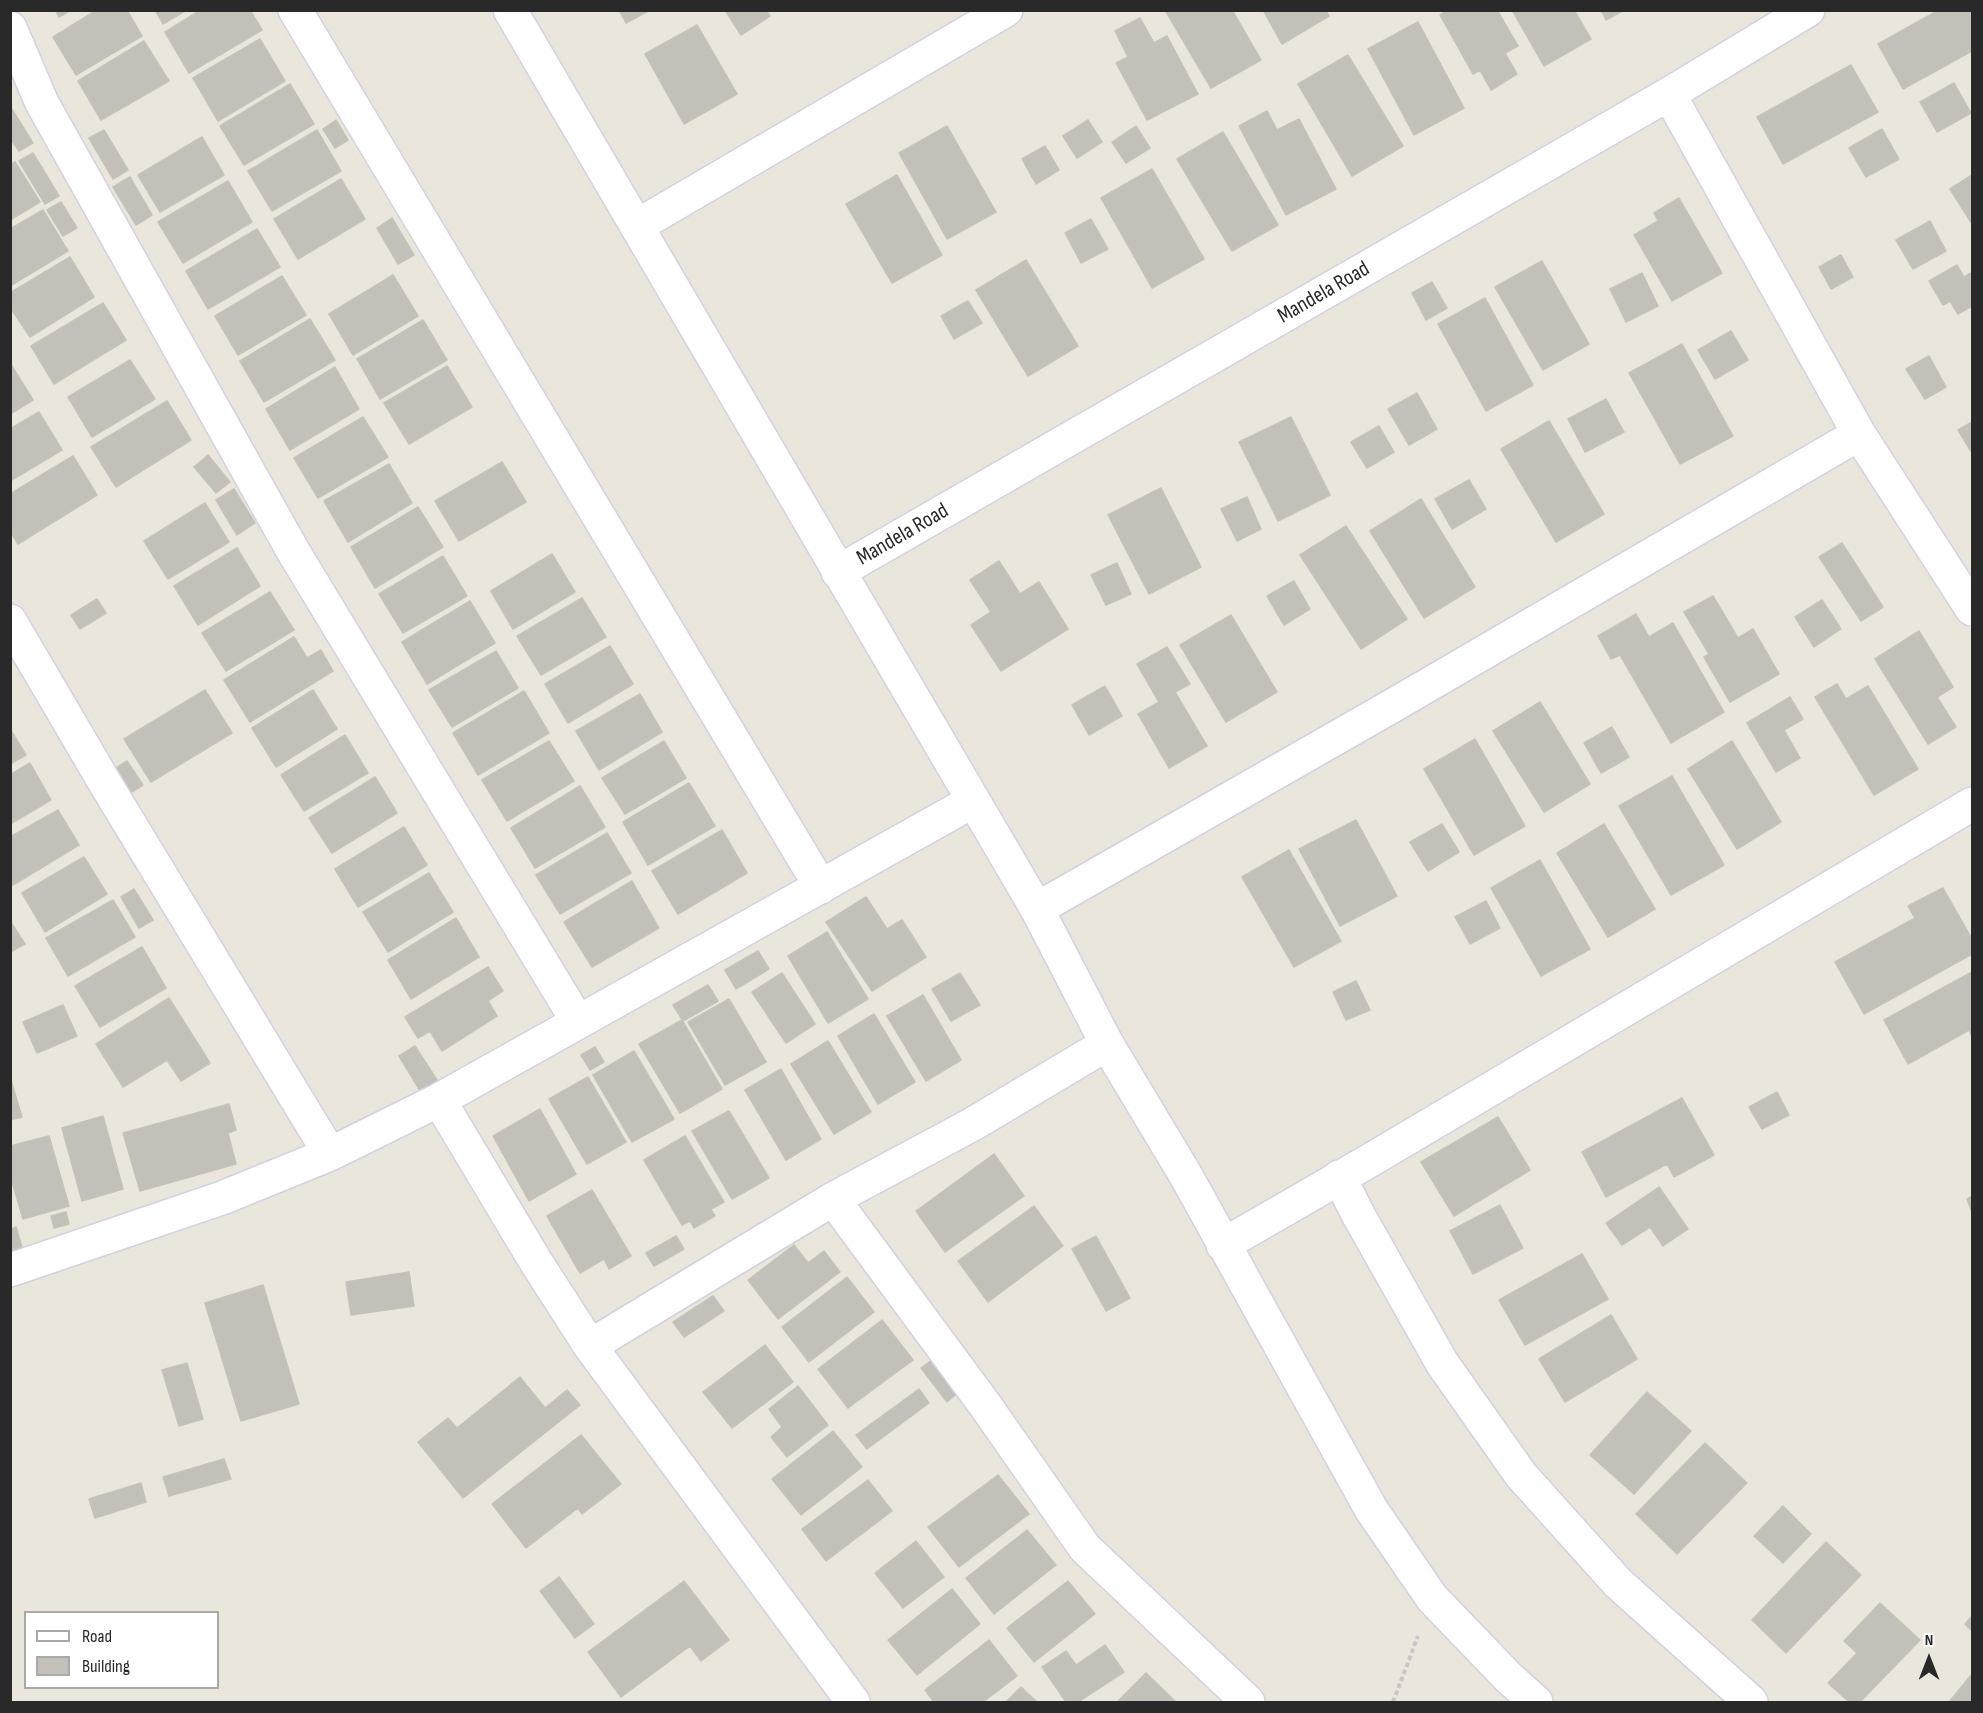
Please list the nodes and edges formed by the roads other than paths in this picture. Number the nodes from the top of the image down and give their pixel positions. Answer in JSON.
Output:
{"nodes":[{"id":1,"x":295,"y":10,"type":"edge"},
{"id":2,"x":510,"y":10,"type":"edge"},
{"id":3,"x":1006,"y":10,"type":"edge"},
{"id":4,"x":1808,"y":10,"type":"edge"},
{"id":5,"x":10,"y":28,"type":"edge"},
{"id":6,"x":1669,"y":94,"type":"junction"},
{"id":7,"x":637,"y":226,"type":"junction"},
{"id":8,"x":1859,"y":434,"type":"junction"},
{"id":9,"x":838,"y":572,"type":"junction"},
{"id":10,"x":1972,"y":609,"type":"edge"},
{"id":11,"x":10,"y":621,"type":"edge"},
{"id":12,"x":973,"y":801,"type":"junction"},
{"id":13,"x":1972,"y":804,"type":"edge"},
{"id":14,"x":820,"y":886,"type":"junction"},
{"id":15,"x":1037,"y":909,"type":"junction"},
{"id":16,"x":578,"y":1022,"type":"junction"},
{"id":17,"x":1107,"y":1044,"type":"junction"},
{"id":18,"x":439,"y":1100,"type":"junction"},
{"id":19,"x":330,"y":1154,"type":"junction"},
{"id":20,"x":1339,"y":1177,"type":"junction"},
{"id":21,"x":833,"y":1199,"type":"junction"},
{"id":22,"x":1223,"y":1245,"type":"junction"},
{"id":23,"x":10,"y":1270,"type":"edge"},
{"id":24,"x":590,"y":1346,"type":"junction"},
{"id":25,"x":853,"y":1702,"type":"edge"},
{"id":26,"x":1248,"y":1702,"type":"edge"},
{"id":27,"x":1536,"y":1702,"type":"edge"},
{"id":28,"x":1751,"y":1702,"type":"edge"}],
"edges":[{"from":1,"to":14,"type":"street"},
{"from":2,"to":7,"type":"street"},
{"from":3,"to":7,"type":"street"},
{"from":4,"to":6,"type":"street","name":"Mandela Road"},
{"from":5,"to":16,"type":"street"},
{"from":6,"to":8,"type":"street"},
{"from":6,"to":9,"type":"street","name":"Mandela Road"},
{"from":7,"to":9,"type":"street"},
{"from":8,"to":10,"type":"street"},
{"from":8,"to":15,"type":"street"},
{"from":9,"to":12,"type":"street"},
{"from":11,"to":19,"type":"street"},
{"from":12,"to":14,"type":"street"},
{"from":12,"to":15,"type":"street"},
{"from":13,"to":20,"type":"street"},
{"from":14,"to":16,"type":"street"},
{"from":15,"to":17,"type":"street"},
{"from":16,"to":18,"type":"street"},
{"from":17,"to":21,"type":"street"},
{"from":17,"to":22,"type":"street"},
{"from":18,"to":19,"type":"street"},
{"from":18,"to":24,"type":"street"},
{"from":19,"to":23,"type":"street"},
{"from":20,"to":22,"type":"street"},
{"from":20,"to":28,"type":"street"},
{"from":21,"to":24,"type":"street"},
{"from":21,"to":26,"type":"street"},
{"from":22,"to":27,"type":"street"},
{"from":24,"to":25,"type":"street"}]}
